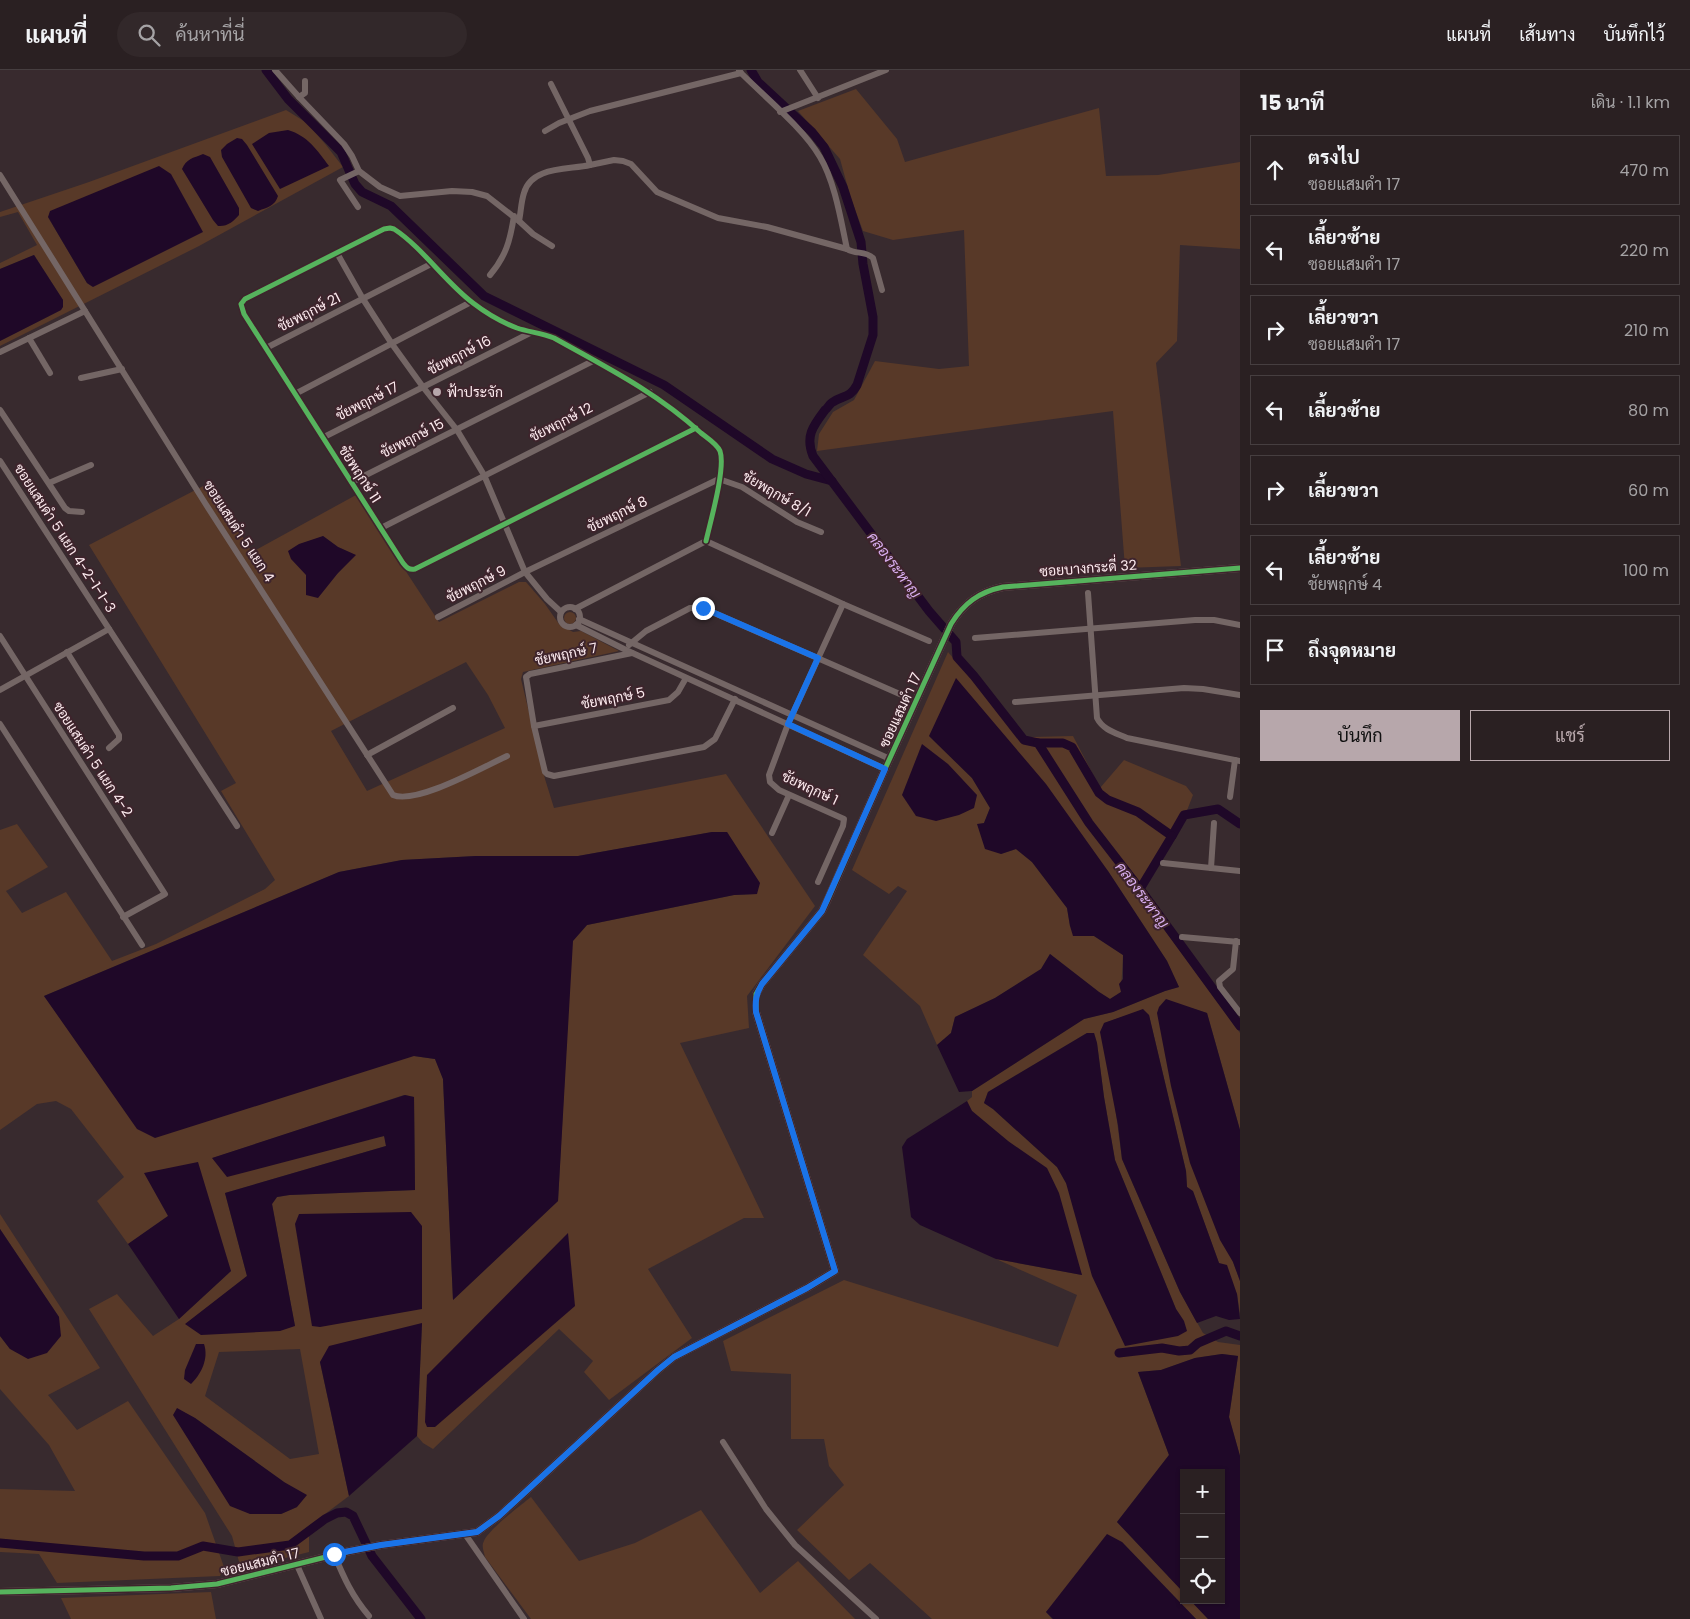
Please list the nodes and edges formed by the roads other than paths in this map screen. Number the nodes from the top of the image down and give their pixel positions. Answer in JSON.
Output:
{"nodes":[{"id":1,"x":275,"y":70,"type":"edge"},
{"id":2,"x":800,"y":70,"type":"edge"},
{"id":3,"x":886,"y":70,"type":"edge"},
{"id":4,"x":740,"y":72,"type":"edge"},
{"id":5,"x":305,"y":81,"type":"dead end"},
{"id":6,"x":551,"y":84,"type":"dead end"},
{"id":7,"x":298,"y":98,"type":"junction"},
{"id":8,"x":818,"y":98,"type":"junction"},
{"id":9,"x":782,"y":112,"type":"junction"},
{"id":10,"x":569,"y":119,"type":"junction"},
{"id":11,"x":545,"y":131,"type":"dead end"},
{"id":12,"x":590,"y":165,"type":"junction"},
{"id":13,"x":358,"y":171,"type":"junction"},
{"id":14,"x":0,"y":175,"type":"edge"},
{"id":15,"x":358,"y":207,"type":"dead end"},
{"id":16,"x":516,"y":218,"type":"junction"},
{"id":17,"x":552,"y":246,"type":"dead end"},
{"id":18,"x":846,"y":249,"type":"junction"},
{"id":19,"x":336,"y":253,"type":"junction"},
{"id":20,"x":432,"y":263,"type":"junction"},
{"id":21,"x":490,"y":275,"type":"dead end"},
{"id":22,"x":882,"y":290,"type":"dead end"},
{"id":23,"x":363,"y":299,"type":"junction"},
{"id":24,"x":471,"y":302,"type":"junction"},
{"id":25,"x":85,"y":311,"type":"junction"},
{"id":26,"x":532,"y":331,"type":"junction"},
{"id":27,"x":29,"y":338,"type":"junction"},
{"id":28,"x":392,"y":344,"type":"junction"},
{"id":29,"x":266,"y":348,"type":"junction"},
{"id":30,"x":0,"y":352,"type":"edge"},
{"id":31,"x":595,"y":360,"type":"junction"},
{"id":32,"x":122,"y":369,"type":"junction"},
{"id":33,"x":50,"y":373,"type":"dead end"},
{"id":34,"x":81,"y":378,"type":"dead end"},
{"id":35,"x":423,"y":387,"type":"junction"},
{"id":36,"x":650,"y":392,"type":"junction"},
{"id":37,"x":295,"y":394,"type":"junction"},
{"id":38,"x":0,"y":410,"type":"edge"},
{"id":39,"x":696,"y":428,"type":"junction"},
{"id":40,"x":456,"y":430,"type":"junction"},
{"id":41,"x":324,"y":437,"type":"junction"},
{"id":42,"x":0,"y":461,"type":"edge"},
{"id":43,"x":91,"y":465,"type":"dead end"},
{"id":44,"x":484,"y":475,"type":"junction"},
{"id":45,"x":719,"y":479,"type":"junction"},
{"id":46,"x":352,"y":482,"type":"junction"},
{"id":47,"x":49,"y":483,"type":"junction"},
{"id":48,"x":82,"y":512,"type":"dead end"},
{"id":49,"x":505,"y":523,"type":"junction"},
{"id":50,"x":381,"y":528,"type":"junction"},
{"id":51,"x":821,"y":532,"type":"dead end"},
{"id":52,"x":706,"y":542,"type":"junction"},
{"id":53,"x":1240,"y":568,"type":"edge"},
{"id":54,"x":525,"y":572,"type":"junction"},
{"id":55,"x":1088,"y":594,"type":"dead end"},
{"id":56,"x":843,"y":604,"type":"junction"},
{"id":57,"x":575,"y":609,"type":"junction"},
{"id":58,"x":561,"y":612,"type":"junction"},
{"id":59,"x":438,"y":618,"type":"dead end"},
{"id":60,"x":578,"y":622,"type":"junction"},
{"id":61,"x":951,"y":624,"type":"joint"},
{"id":62,"x":1240,"y":625,"type":"edge"},
{"id":63,"x":109,"y":629,"type":"junction"},
{"id":64,"x":1090,"y":630,"type":"junction"},
{"id":65,"x":0,"y":636,"type":"edge"},
{"id":66,"x":975,"y":638,"type":"dead end"},
{"id":67,"x":929,"y":641,"type":"dead end"},
{"id":68,"x":630,"y":642,"type":"junction"},
{"id":69,"x":628,"y":651,"type":"junction"},
{"id":70,"x":67,"y":652,"type":"junction"},
{"id":71,"x":818,"y":658,"type":"junction"},
{"id":72,"x":25,"y":676,"type":"junction"},
{"id":73,"x":686,"y":678,"type":"junction"},
{"id":74,"x":714,"y":678,"type":"junction"},
{"id":75,"x":709,"y":688,"type":"junction"},
{"id":76,"x":0,"y":690,"type":"edge"},
{"id":77,"x":902,"y":695,"type":"dead end"},
{"id":78,"x":1240,"y":695,"type":"edge"},
{"id":79,"x":1096,"y":696,"type":"junction"},
{"id":80,"x":735,"y":700,"type":"junction"},
{"id":81,"x":764,"y":702,"type":"junction"},
{"id":82,"x":1015,"y":702,"type":"dead end"},
{"id":83,"x":453,"y":708,"type":"dead end"},
{"id":84,"x":760,"y":711,"type":"junction"},
{"id":85,"x":792,"y":715,"type":"junction"},
{"id":86,"x":0,"y":724,"type":"edge"},
{"id":87,"x":788,"y":724,"type":"junction"},
{"id":88,"x":534,"y":726,"type":"junction"},
{"id":89,"x":829,"y":730,"type":"junction"},
{"id":90,"x":824,"y":741,"type":"junction"},
{"id":91,"x":109,"y":748,"type":"dead end"},
{"id":92,"x":367,"y":755,"type":"junction"},
{"id":93,"x":507,"y":756,"type":"dead end"},
{"id":94,"x":890,"y":759,"type":"junction"},
{"id":95,"x":1238,"y":761,"type":"edge"},
{"id":96,"x":885,"y":769,"type":"junction"},
{"id":97,"x":789,"y":795,"type":"junction"},
{"id":98,"x":1230,"y":798,"type":"dead end"},
{"id":99,"x":1214,"y":823,"type":"dead end"},
{"id":100,"x":237,"y":826,"type":"dead end"},
{"id":101,"x":772,"y":833,"type":"dead end"},
{"id":102,"x":1162,"y":863,"type":"dead end"},
{"id":103,"x":1210,"y":868,"type":"junction"},
{"id":104,"x":1240,"y":871,"type":"edge"},
{"id":105,"x":818,"y":882,"type":"dead end"},
{"id":106,"x":123,"y":917,"type":"junction"},
{"id":107,"x":1182,"y":937,"type":"dead end"},
{"id":108,"x":1238,"y":942,"type":"edge"},
{"id":109,"x":142,"y":945,"type":"dead end"},
{"id":110,"x":1240,"y":1013,"type":"edge"},
{"id":111,"x":723,"y":1442,"type":"dead end"},
{"id":112,"x":465,"y":1534,"type":"junction"},
{"id":113,"x":334,"y":1554,"type":"junction"},
{"id":114,"x":297,"y":1565,"type":"junction"},
{"id":115,"x":0,"y":1592,"type":"edge"},
{"id":116,"x":369,"y":1616,"type":"dead end"},
{"id":117,"x":321,"y":1619,"type":"edge"},
{"id":118,"x":524,"y":1619,"type":"edge"},
{"id":119,"x":876,"y":1619,"type":"edge"}],
"edges":[{"from":1,"to":7,"type":"street"},
{"from":2,"to":8,"type":"street"},
{"from":3,"to":8,"type":"street"},
{"from":4,"to":9,"type":"street"},
{"from":4,"to":10,"type":"street"},
{"from":5,"to":7,"type":"street"},
{"from":6,"to":10,"type":"street"},
{"from":7,"to":13,"type":"street"},
{"from":8,"to":9,"type":"street"},
{"from":9,"to":18,"type":"street"},
{"from":10,"to":11,"type":"street"},
{"from":10,"to":12,"type":"street"},
{"from":12,"to":16,"type":"street"},
{"from":12,"to":18,"type":"street"},
{"from":13,"to":15,"type":"street"},
{"from":13,"to":16,"type":"street"},
{"from":14,"to":25,"type":"street","name":"ซอยแสมดำ 5 แยก 4"},
{"from":16,"to":17,"type":"street"},
{"from":16,"to":21,"type":"street"},
{"from":18,"to":22,"type":"street"},
{"from":19,"to":20,"type":"street"},
{"from":19,"to":23,"type":"street"},
{"from":19,"to":29,"type":"street","name":"ชัยพฤกษ์ 11"},
{"from":20,"to":23,"type":"street","name":"ชัยพฤกษ์ 21"},
{"from":20,"to":24,"type":"street"},
{"from":23,"to":28,"type":"street"},
{"from":23,"to":29,"type":"street","name":"ชัยพฤกษ์ 21"},
{"from":24,"to":26,"type":"street"},
{"from":24,"to":28,"type":"street"},
{"from":25,"to":27,"type":"street"},
{"from":25,"to":32,"type":"street","name":"ซอยแสมดำ 5 แยก 4"},
{"from":26,"to":31,"type":"street"},
{"from":26,"to":35,"type":"street","name":"ชัยพฤกษ์ 16"},
{"from":27,"to":30,"type":"street"},
{"from":27,"to":33,"type":"street"},
{"from":28,"to":35,"type":"street"},
{"from":28,"to":37,"type":"street"},
{"from":29,"to":37,"type":"street","name":"ชัยพฤกษ์ 11"},
{"from":31,"to":36,"type":"street"},
{"from":31,"to":40,"type":"street","name":"ชัยพฤกษ์ 15"},
{"from":32,"to":34,"type":"street"},
{"from":32,"to":92,"type":"street","name":"ซอยแสมดำ 5 แยก 4"},
{"from":35,"to":40,"type":"street"},
{"from":35,"to":41,"type":"street","name":"ชัยพฤกษ์ 17"},
{"from":36,"to":39,"type":"street"},
{"from":36,"to":44,"type":"street","name":"ชัยพฤกษ์ 12"},
{"from":37,"to":41,"type":"street","name":"ชัยพฤกษ์ 11"},
{"from":38,"to":47,"type":"street"},
{"from":39,"to":45,"type":"street"},
{"from":39,"to":49,"type":"street"},
{"from":40,"to":44,"type":"street"},
{"from":40,"to":46,"type":"street","name":"ชัยพฤกษ์ 15"},
{"from":41,"to":46,"type":"street","name":"ชัยพฤกษ์ 11"},
{"from":42,"to":63,"type":"street","name":"ซอยแสมดำ 5 แยก 4-2-1-1-3"},
{"from":43,"to":47,"type":"street"},
{"from":44,"to":49,"type":"street"},
{"from":44,"to":50,"type":"street","name":"ชัยพฤกษ์ 12"},
{"from":45,"to":51,"type":"street","name":"ชัยพฤกษ์ 8/1"},
{"from":45,"to":52,"type":"street"},
{"from":45,"to":54,"type":"street","name":"ชัยพฤกษ์ 8"},
{"from":46,"to":50,"type":"street","name":"ชัยพฤกษ์ 11"},
{"from":47,"to":48,"type":"street"},
{"from":49,"to":50,"type":"street","name":"ชัยพฤกษ์ 11"},
{"from":49,"to":54,"type":"street"},
{"from":52,"to":56,"type":"street"},
{"from":52,"to":57,"type":"street"},
{"from":53,"to":61,"type":"street","name":"ซอยบางกระดี่ 32"},
{"from":54,"to":58,"type":"street"},
{"from":54,"to":59,"type":"street","name":"ชัยพฤกษ์ 9"},
{"from":55,"to":64,"type":"street"},
{"from":56,"to":67,"type":"street"},
{"from":56,"to":71,"type":"street","name":"ชัยพฤกษ์ 1"},
{"from":57,"to":58,"type":"street"},
{"from":57,"to":60,"type":"street"},
{"from":58,"to":60,"type":"street"},
{"from":60,"to":68,"type":"street"},
{"from":60,"to":69,"type":"street"},
{"from":61,"to":94,"type":"street","name":"ซอยแสมดำ 17"},
{"from":62,"to":64,"type":"street"},
{"from":63,"to":70,"type":"street"},
{"from":63,"to":100,"type":"street","name":"ซอยแสมดำ 5 แยก 4-2-1-1-3"},
{"from":64,"to":66,"type":"street"},
{"from":64,"to":79,"type":"street"},
{"from":65,"to":72,"type":"street","name":"ซอยแสมดำ 5 แยก 4-2"},
{"from":68,"to":69,"type":"street"},
{"from":68,"to":71,"type":"street"},
{"from":68,"to":74,"type":"street"},
{"from":69,"to":73,"type":"street"},
{"from":69,"to":88,"type":"street","name":"ชัยพฤกษ์ 7"},
{"from":70,"to":72,"type":"street"},
{"from":70,"to":91,"type":"street"},
{"from":71,"to":77,"type":"street"},
{"from":71,"to":85,"type":"street","name":"ชัยพฤกษ์ 1"},
{"from":72,"to":76,"type":"street"},
{"from":72,"to":106,"type":"street","name":"ซอยแสมดำ 5 แยก 4-2"},
{"from":73,"to":75,"type":"street"},
{"from":73,"to":88,"type":"street","name":"ชัยพฤกษ์ 5"},
{"from":74,"to":75,"type":"street"},
{"from":74,"to":81,"type":"street"},
{"from":75,"to":80,"type":"street"},
{"from":78,"to":79,"type":"street"},
{"from":79,"to":82,"type":"street"},
{"from":79,"to":95,"type":"street"},
{"from":80,"to":84,"type":"street"},
{"from":80,"to":88,"type":"street"},
{"from":81,"to":84,"type":"street"},
{"from":81,"to":85,"type":"street"},
{"from":83,"to":92,"type":"street"},
{"from":84,"to":87,"type":"street"},
{"from":85,"to":87,"type":"street","name":"ชัยพฤกษ์ 1"},
{"from":85,"to":89,"type":"street"},
{"from":86,"to":106,"type":"street"},
{"from":87,"to":90,"type":"street"},
{"from":87,"to":97,"type":"street","name":"ชัยพฤกษ์ 1"},
{"from":89,"to":90,"type":"street"},
{"from":89,"to":94,"type":"street"},
{"from":90,"to":96,"type":"street"},
{"from":92,"to":93,"type":"street","name":"ซอยแสมดำ 5 แยก 4"},
{"from":94,"to":96,"type":"street","name":"ซอยแสมดำ 17"},
{"from":95,"to":98,"type":"street"},
{"from":96,"to":112,"type":"street","name":"ซอยแสมดำ 17"},
{"from":97,"to":101,"type":"street"},
{"from":97,"to":105,"type":"street","name":"ชัยพฤกษ์ 1"},
{"from":99,"to":103,"type":"street"},
{"from":102,"to":103,"type":"street"},
{"from":103,"to":104,"type":"street"},
{"from":106,"to":109,"type":"street"},
{"from":107,"to":108,"type":"street"},
{"from":108,"to":110,"type":"street"},
{"from":111,"to":119,"type":"street"},
{"from":112,"to":113,"type":"street","name":"ซอยแสมดำ 17"},
{"from":112,"to":118,"type":"street"},
{"from":113,"to":114,"type":"street","name":"ซอยแสมดำ 17"},
{"from":113,"to":116,"type":"street"},
{"from":114,"to":115,"type":"street","name":"ซอยแสมดำ 17"},
{"from":114,"to":117,"type":"street"}]}
